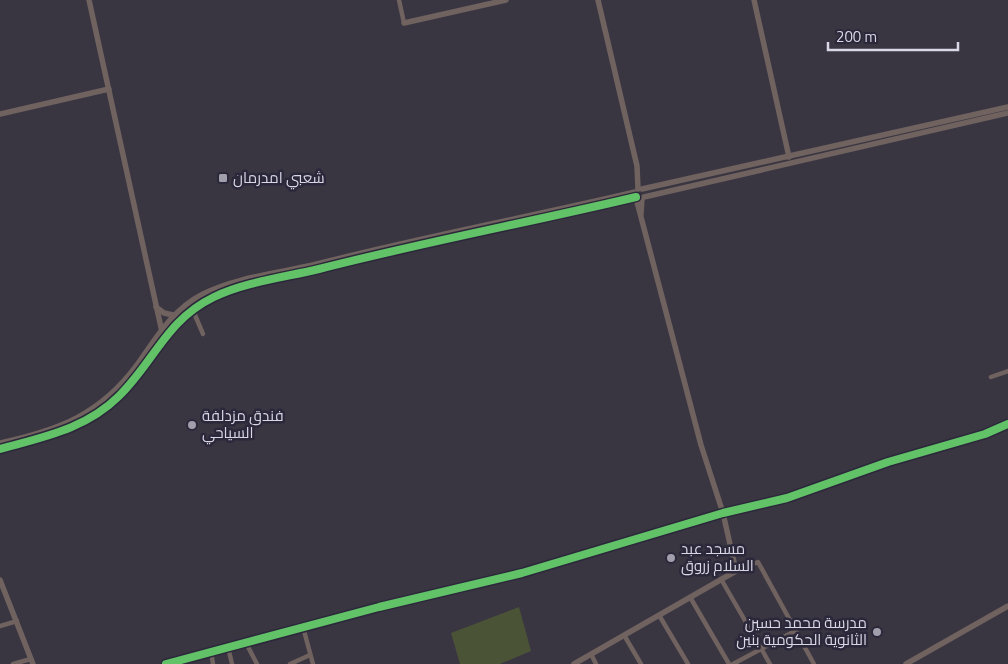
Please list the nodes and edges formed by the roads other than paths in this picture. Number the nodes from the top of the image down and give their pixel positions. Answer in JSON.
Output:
{"nodes":[{"id":1,"x":90,"y":0,"type":"edge"},
{"id":2,"x":399,"y":0,"type":"edge"},
{"id":3,"x":506,"y":0,"type":"edge"},
{"id":4,"x":598,"y":0,"type":"edge"},
{"id":5,"x":754,"y":0,"type":"edge"},
{"id":6,"x":404,"y":23,"type":"joint"},
{"id":7,"x":108,"y":89,"type":"junction"},
{"id":8,"x":1008,"y":107,"type":"edge"},
{"id":9,"x":1008,"y":113,"type":"edge"},
{"id":10,"x":0,"y":114,"type":"edge"},
{"id":11,"x":789,"y":157,"type":"junction"},
{"id":12,"x":639,"y":194,"type":"junction"},
{"id":13,"x":333,"y":262,"type":"junction"},
{"id":14,"x":156,"y":307,"type":"junction"},
{"id":15,"x":192,"y":308,"type":"junction"},
{"id":16,"x":173,"y":315,"type":"junction"},
{"id":17,"x":160,"y":330,"type":"junction"},
{"id":18,"x":203,"y":334,"type":"dead end"},
{"id":19,"x":165,"y":335,"type":"junction"},
{"id":20,"x":1008,"y":371,"type":"edge"},
{"id":21,"x":991,"y":377,"type":"dead end"},
{"id":22,"x":1008,"y":424,"type":"edge"},
{"id":23,"x":44,"y":434,"type":"junction"},
{"id":24,"x":0,"y":443,"type":"edge"},
{"id":25,"x":0,"y":448,"type":"edge"},
{"id":26,"x":723,"y":513,"type":"junction"},
{"id":27,"x":736,"y":571,"type":"junction"},
{"id":28,"x":722,"y":579,"type":"junction"},
{"id":29,"x":0,"y":580,"type":"edge"},
{"id":30,"x":690,"y":597,"type":"junction"},
{"id":31,"x":1008,"y":606,"type":"edge"},
{"id":32,"x":659,"y":615,"type":"junction"},
{"id":33,"x":16,"y":621,"type":"junction"},
{"id":34,"x":0,"y":626,"type":"edge"},
{"id":35,"x":303,"y":627,"type":"junction"},
{"id":36,"x":796,"y":631,"type":"junction"},
{"id":37,"x":624,"y":635,"type":"junction"},
{"id":38,"x":246,"y":643,"type":"junction"},
{"id":39,"x":228,"y":647,"type":"junction"},
{"id":40,"x":761,"y":648,"type":"junction"},
{"id":41,"x":210,"y":651,"type":"junction"},
{"id":42,"x":590,"y":654,"type":"junction"},
{"id":43,"x":310,"y":655,"type":"junction"},
{"id":44,"x":32,"y":662,"type":"edge"},
{"id":45,"x":13,"y":664,"type":"edge"},
{"id":46,"x":166,"y":664,"type":"edge"},
{"id":47,"x":213,"y":664,"type":"edge"},
{"id":48,"x":232,"y":664,"type":"edge"},
{"id":49,"x":256,"y":664,"type":"edge"},
{"id":50,"x":290,"y":664,"type":"edge"},
{"id":51,"x":313,"y":664,"type":"edge"},
{"id":52,"x":574,"y":664,"type":"edge"},
{"id":53,"x":596,"y":664,"type":"edge"},
{"id":54,"x":641,"y":664,"type":"edge"},
{"id":55,"x":688,"y":664,"type":"edge"},
{"id":56,"x":729,"y":664,"type":"edge"},
{"id":57,"x":732,"y":664,"type":"edge"},
{"id":58,"x":770,"y":664,"type":"edge"},
{"id":59,"x":814,"y":664,"type":"edge"},
{"id":60,"x":906,"y":664,"type":"edge"}],
"edges":[{"from":1,"to":7,"type":"street"},
{"from":2,"to":6,"type":"street"},
{"from":3,"to":6,"type":"street"},
{"from":4,"to":12,"type":"street"},
{"from":5,"to":11,"type":"street"},
{"from":7,"to":10,"type":"street"},
{"from":7,"to":14,"type":"street"},
{"from":8,"to":11,"type":"street"},
{"from":9,"to":12,"type":"street"},
{"from":11,"to":12,"type":"street"},
{"from":12,"to":13,"type":"street"},
{"from":12,"to":26,"type":"street"},
{"from":13,"to":15,"type":"street"},
{"from":13,"to":16,"type":"street"},
{"from":14,"to":16,"type":"street"},
{"from":14,"to":17,"type":"street"},
{"from":15,"to":18,"type":"street"},
{"from":15,"to":19,"type":"street"},
{"from":16,"to":17,"type":"street"},
{"from":17,"to":19,"type":"street"},
{"from":17,"to":23,"type":"street"},
{"from":19,"to":23,"type":"street"},
{"from":20,"to":21,"type":"street"},
{"from":22,"to":26,"type":"street"},
{"from":23,"to":24,"type":"street"},
{"from":23,"to":25,"type":"street"},
{"from":26,"to":27,"type":"street"},
{"from":26,"to":35,"type":"street"},
{"from":27,"to":28,"type":"street"},
{"from":27,"to":36,"type":"street"},
{"from":28,"to":30,"type":"street"},
{"from":28,"to":40,"type":"street"},
{"from":29,"to":33,"type":"street"},
{"from":30,"to":32,"type":"street"},
{"from":30,"to":56,"type":"street"},
{"from":31,"to":60,"type":"street"},
{"from":32,"to":37,"type":"street"},
{"from":32,"to":55,"type":"street"},
{"from":33,"to":34,"type":"street"},
{"from":33,"to":44,"type":"street"},
{"from":35,"to":38,"type":"street"},
{"from":35,"to":43,"type":"street"},
{"from":36,"to":40,"type":"street"},
{"from":36,"to":59,"type":"street"},
{"from":37,"to":42,"type":"street"},
{"from":37,"to":54,"type":"street"},
{"from":38,"to":39,"type":"street"},
{"from":38,"to":49,"type":"street"},
{"from":39,"to":41,"type":"street"},
{"from":39,"to":48,"type":"street"},
{"from":40,"to":57,"type":"street"},
{"from":40,"to":58,"type":"street"},
{"from":41,"to":46,"type":"street"},
{"from":41,"to":47,"type":"street"},
{"from":42,"to":52,"type":"street"},
{"from":42,"to":53,"type":"street"},
{"from":43,"to":50,"type":"street"},
{"from":43,"to":51,"type":"street"},
{"from":44,"to":45,"type":"street"}]}
